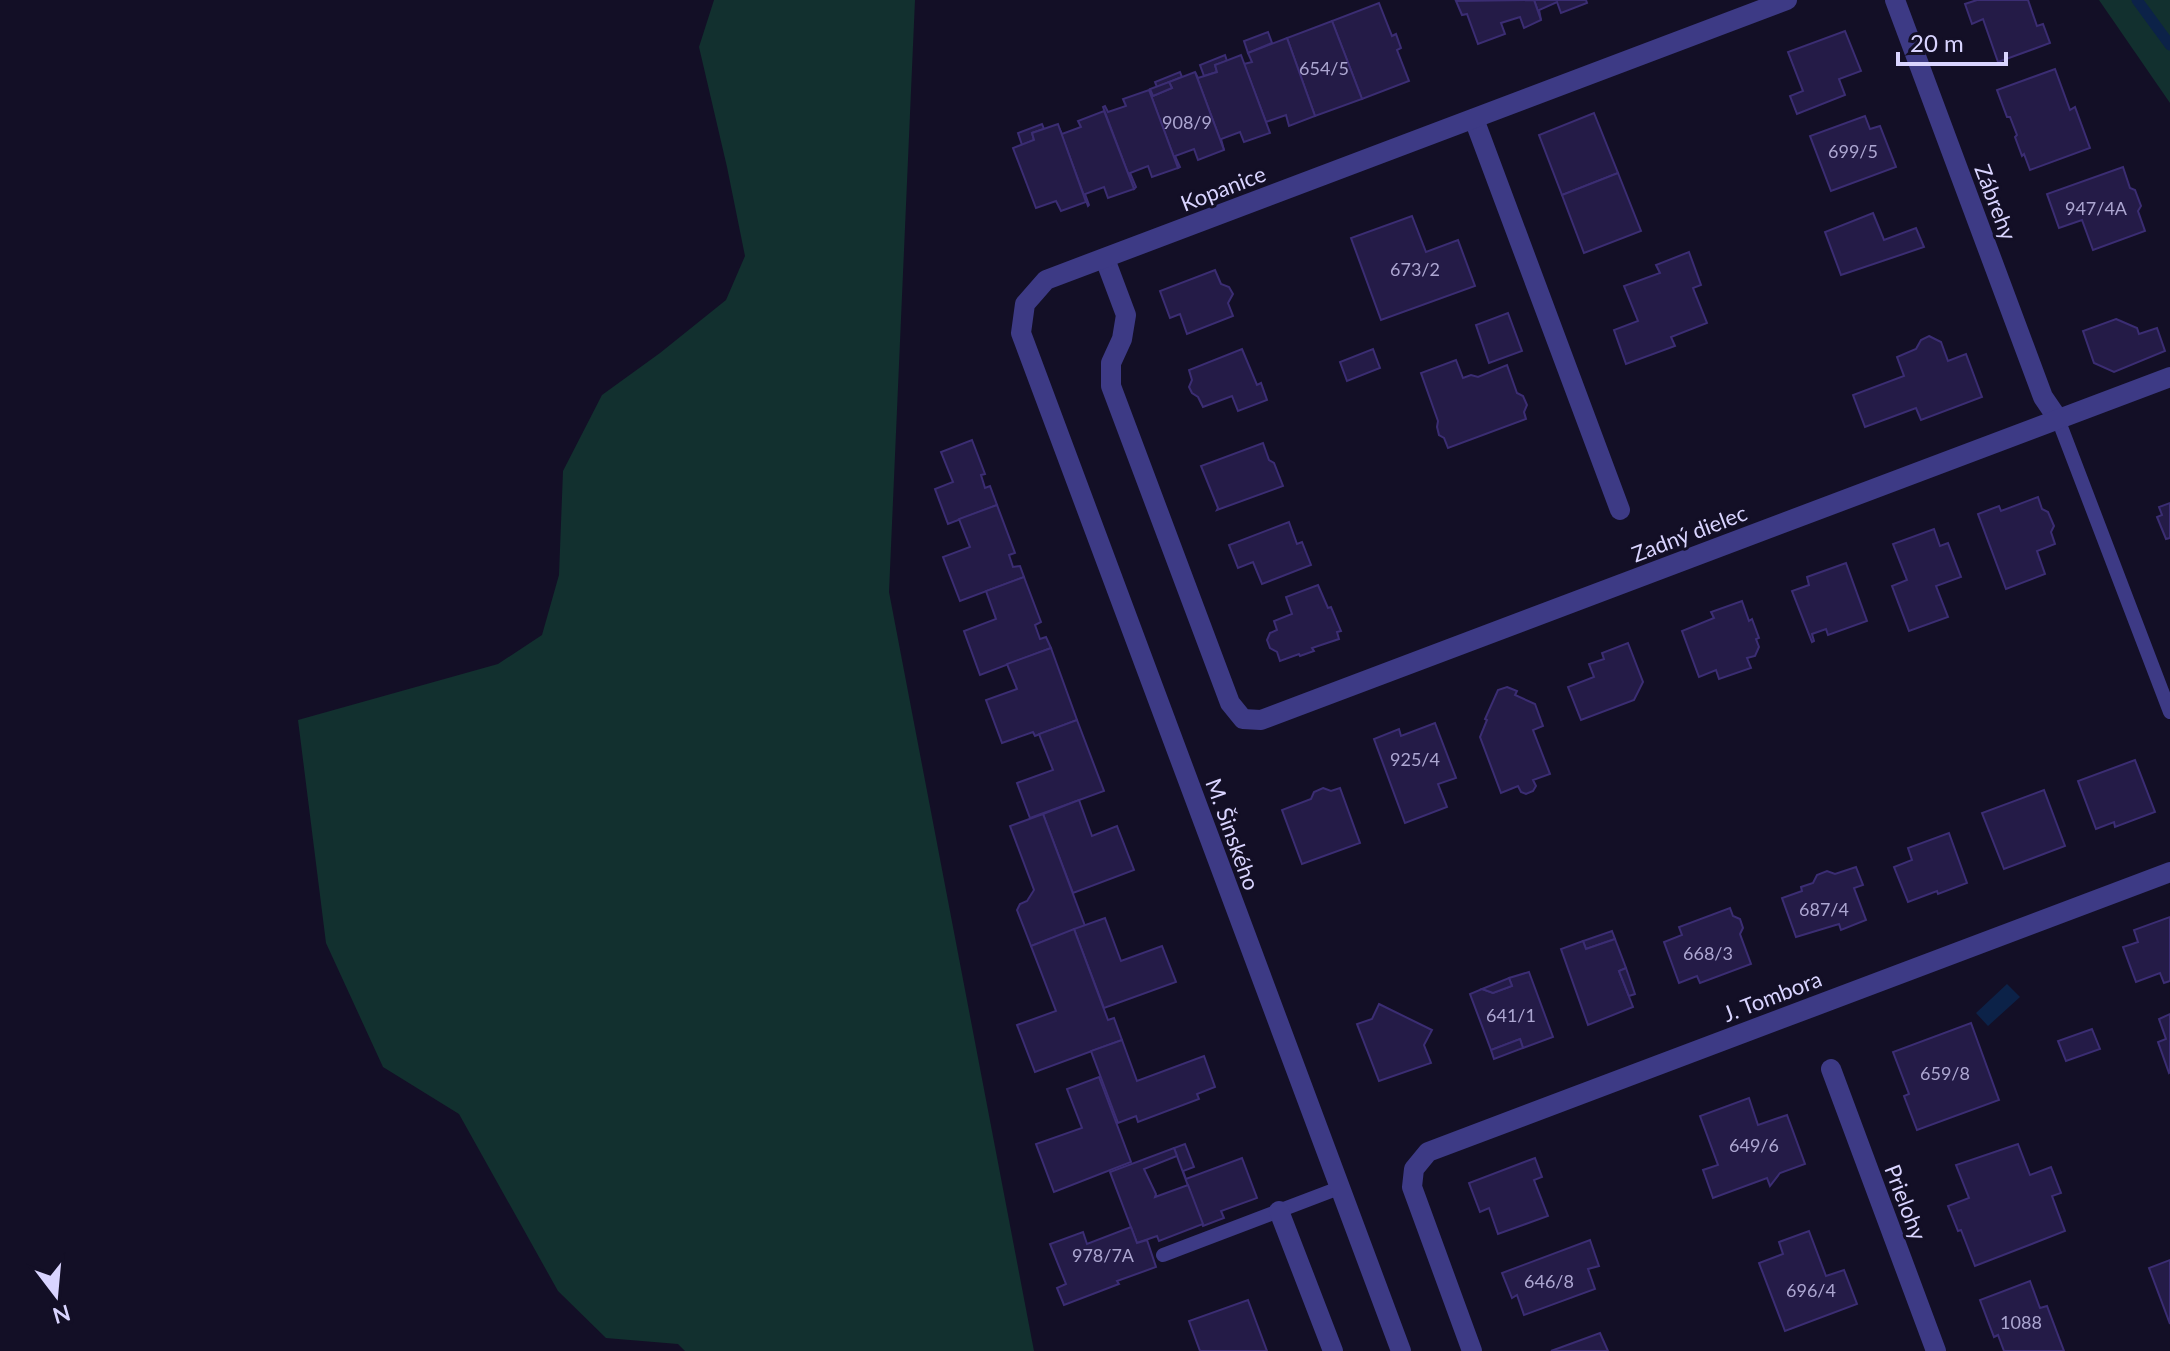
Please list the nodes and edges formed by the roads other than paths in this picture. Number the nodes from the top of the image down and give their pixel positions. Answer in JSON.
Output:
{"nodes":[{"id":1,"x":1787,"y":0,"type":"edge"},
{"id":2,"x":1895,"y":0,"type":"edge"},
{"id":3,"x":1474,"y":119,"type":"junction"},
{"id":4,"x":1105,"y":259,"type":"junction"},
{"id":5,"x":1021,"y":333,"type":"joint"},
{"id":6,"x":2170,"y":377,"type":"edge"},
{"id":7,"x":2058,"y":419,"type":"junction"},
{"id":8,"x":1620,"y":510,"type":"dead end"},
{"id":9,"x":2170,"y":712,"type":"edge"},
{"id":10,"x":2170,"y":872,"type":"edge"},
{"id":11,"x":1831,"y":1069,"type":"dead end"},
{"id":12,"x":1339,"y":1188,"type":"junction"},
{"id":13,"x":1279,"y":1211,"type":"junction"},
{"id":14,"x":1163,"y":1255,"type":"dead end"},
{"id":15,"x":1333,"y":1351,"type":"edge"},
{"id":16,"x":1401,"y":1351,"type":"edge"},
{"id":17,"x":1472,"y":1351,"type":"edge"},
{"id":18,"x":1936,"y":1351,"type":"edge"}],
"edges":[{"from":1,"to":3,"type":"street","name":"Kopanice"},
{"from":2,"to":7,"type":"street","name":"Zábrehy"},
{"from":3,"to":4,"type":"street","name":"Kopanice"},
{"from":3,"to":8,"type":"street"},
{"from":4,"to":5,"type":"street","name":"Kopanice"},
{"from":4,"to":7,"type":"street","name":"Zadný dielec"},
{"from":5,"to":12,"type":"street","name":"M. Šinského"},
{"from":6,"to":7,"type":"street","name":"Zadný dielec"},
{"from":7,"to":9,"type":"lane"},
{"from":10,"to":17,"type":"street","name":"J. Tombora"},
{"from":11,"to":18,"type":"street","name":"Prielohy"},
{"from":12,"to":13,"type":"lane"},
{"from":12,"to":16,"type":"street","name":"M. Šinského"},
{"from":13,"to":14,"type":"lane"},
{"from":13,"to":15,"type":"street"}]}
